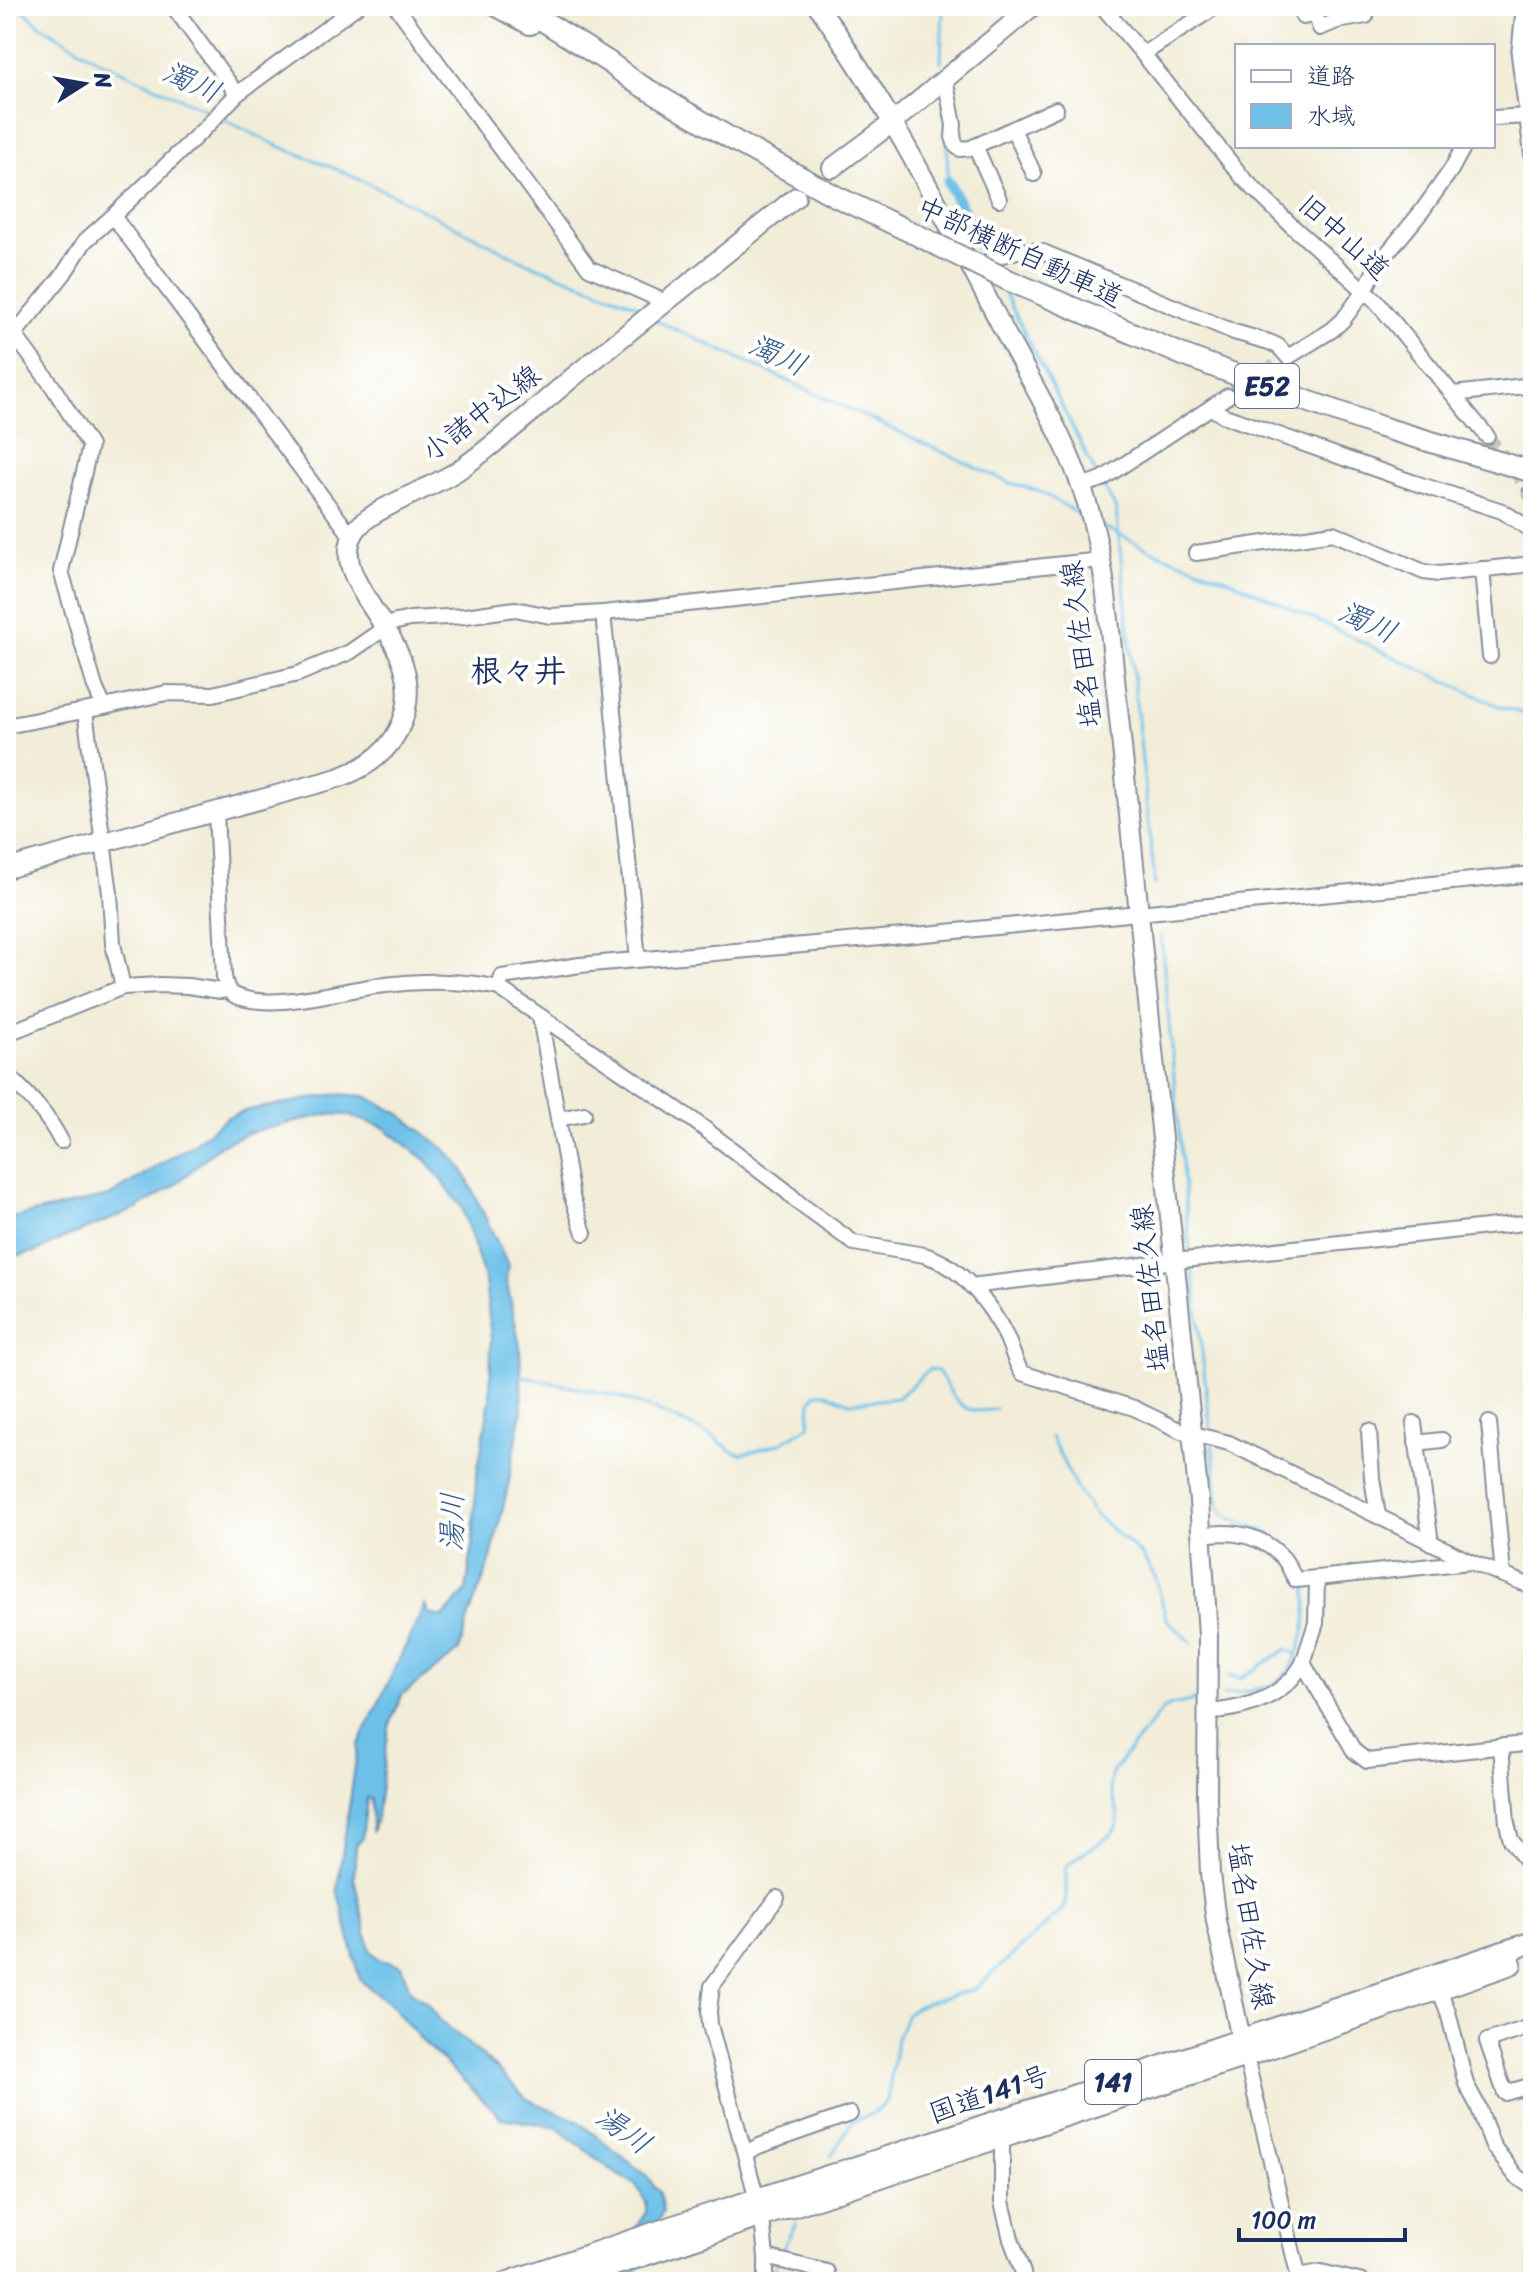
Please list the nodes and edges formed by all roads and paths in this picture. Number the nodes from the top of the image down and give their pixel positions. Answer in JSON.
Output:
{"nodes":[{"id":1,"x":173,"y":6,"type":"edge"},
{"id":2,"x":357,"y":6,"type":"edge"},
{"id":3,"x":396,"y":6,"type":"edge"},
{"id":4,"x":497,"y":6,"type":"edge"},
{"id":5,"x":520,"y":6,"type":"edge"},
{"id":6,"x":538,"y":6,"type":"edge"},
{"id":7,"x":818,"y":6,"type":"edge"},
{"id":8,"x":1033,"y":6,"type":"edge"},
{"id":9,"x":1102,"y":6,"type":"edge"},
{"id":10,"x":1217,"y":6,"type":"edge"},
{"id":11,"x":1299,"y":6,"type":"edge"},
{"id":12,"x":1524,"y":6,"type":"edge"},
{"id":13,"x":1366,"y":16,"type":"dead end"},
{"id":14,"x":1527,"y":29,"type":"edge"},
{"id":15,"x":1143,"y":54,"type":"junction"},
{"id":16,"x":610,"y":63,"type":"junction"},
{"id":17,"x":945,"y":78,"type":"junction"},
{"id":18,"x":635,"y":82,"type":"junction"},
{"id":19,"x":237,"y":94,"type":"junction"},
{"id":20,"x":1056,"y":109,"type":"dead end"},
{"id":21,"x":1528,"y":116,"type":"junction"},
{"id":22,"x":1495,"y":118,"type":"edge"},
{"id":23,"x":892,"y":123,"type":"junction"},
{"id":24,"x":1013,"y":129,"type":"junction"},
{"id":25,"x":975,"y":146,"type":"junction"},
{"id":26,"x":1463,"y":148,"type":"edge"},
{"id":27,"x":1533,"y":162,"type":"edge"},
{"id":28,"x":832,"y":168,"type":"dead end"},
{"id":29,"x":1034,"y":174,"type":"dead end"},
{"id":30,"x":796,"y":197,"type":"dead end"},
{"id":31,"x":999,"y":199,"type":"dead end"},
{"id":32,"x":113,"y":216,"type":"junction"},
{"id":33,"x":972,"y":269,"type":"junction"},
{"id":34,"x":1365,"y":290,"type":"junction"},
{"id":35,"x":662,"y":305,"type":"junction"},
{"id":36,"x":1533,"y":385,"type":"edge"},
{"id":37,"x":1454,"y":394,"type":"junction"},
{"id":38,"x":1228,"y":396,"type":"tunnel mouth"},
{"id":39,"x":1213,"y":406,"type":"junction"},
{"id":40,"x":1487,"y":436,"type":"tunnel mouth"},
{"id":41,"x":1532,"y":486,"type":"edge"},
{"id":42,"x":1091,"y":487,"type":"junction"},
{"id":43,"x":1533,"y":531,"type":"edge"},
{"id":44,"x":352,"y":537,"type":"junction"},
{"id":45,"x":1196,"y":553,"type":"dead end"},
{"id":46,"x":1101,"y":560,"type":"junction"},
{"id":47,"x":1533,"y":564,"type":"edge"},
{"id":48,"x":1482,"y":569,"type":"junction"},
{"id":49,"x":603,"y":613,"type":"junction"},
{"id":50,"x":385,"y":627,"type":"junction"},
{"id":51,"x":1493,"y":646,"type":"dead end"},
{"id":52,"x":104,"y":707,"type":"junction"},
{"id":53,"x":85,"y":712,"type":"junction"},
{"id":54,"x":6,"y":726,"type":"edge"},
{"id":55,"x":216,"y":812,"type":"junction"},
{"id":56,"x":103,"y":842,"type":"junction"},
{"id":57,"x":15,"y":866,"type":"edge"},
{"id":58,"x":1533,"y":874,"type":"edge"},
{"id":59,"x":6,"y":878,"type":"edge"},
{"id":60,"x":1138,"y":912,"type":"junction"},
{"id":61,"x":638,"y":959,"type":"junction"},
{"id":62,"x":123,"y":987,"type":"junction"},
{"id":63,"x":499,"y":988,"type":"junction"},
{"id":64,"x":227,"y":989,"type":"junction"},
{"id":65,"x":540,"y":1017,"type":"junction"},
{"id":66,"x":6,"y":1034,"type":"edge"},
{"id":67,"x":6,"y":1073,"type":"edge"},
{"id":68,"x":584,"y":1114,"type":"dead end"},
{"id":69,"x":558,"y":1119,"type":"junction"},
{"id":70,"x":61,"y":1141,"type":"dead end"},
{"id":71,"x":1533,"y":1222,"type":"edge"},
{"id":72,"x":584,"y":1233,"type":"dead end"},
{"id":73,"x":1187,"y":1260,"type":"junction"},
{"id":74,"x":971,"y":1286,"type":"junction"},
{"id":75,"x":1414,"y":1423,"type":"dead end"},
{"id":76,"x":1489,"y":1423,"type":"dead end"},
{"id":77,"x":1204,"y":1437,"type":"junction"},
{"id":78,"x":1373,"y":1439,"type":"dead end"},
{"id":79,"x":1442,"y":1440,"type":"dead end"},
{"id":80,"x":1416,"y":1443,"type":"junction"},
{"id":81,"x":1378,"y":1516,"type":"junction"},
{"id":82,"x":1202,"y":1535,"type":"junction"},
{"id":83,"x":1431,"y":1543,"type":"junction"},
{"id":84,"x":1471,"y":1562,"type":"junction"},
{"id":85,"x":1503,"y":1575,"type":"junction"},
{"id":86,"x":1309,"y":1579,"type":"junction"},
{"id":87,"x":1533,"y":1587,"type":"edge"},
{"id":88,"x":1303,"y":1663,"type":"junction"},
{"id":89,"x":1208,"y":1712,"type":"junction"},
{"id":90,"x":1533,"y":1743,"type":"edge"},
{"id":91,"x":1501,"y":1746,"type":"junction"},
{"id":92,"x":1533,"y":1870,"type":"edge"},
{"id":93,"x":777,"y":1898,"type":"dead end"},
{"id":94,"x":1533,"y":1942,"type":"edge"},
{"id":95,"x":1533,"y":1955,"type":"edge"},
{"id":96,"x":1439,"y":1989,"type":"junction"},
{"id":97,"x":1533,"y":2026,"type":"edge"},
{"id":98,"x":1244,"y":2047,"type":"junction"},
{"id":99,"x":1533,"y":2085,"type":"edge"},
{"id":100,"x":850,"y":2114,"type":"dead end"},
{"id":101,"x":1002,"y":2135,"type":"junction"},
{"id":102,"x":745,"y":2153,"type":"junction"},
{"id":103,"x":1533,"y":2188,"type":"edge"},
{"id":104,"x":760,"y":2209,"type":"junction"},
{"id":105,"x":773,"y":2259,"type":"junction"},
{"id":106,"x":827,"y":2272,"type":"dead end"},
{"id":107,"x":568,"y":2274,"type":"edge"},
{"id":108,"x":1299,"y":2279,"type":"edge"},
{"id":109,"x":508,"y":2282,"type":"edge"},
{"id":110,"x":766,"y":2282,"type":"edge"},
{"id":111,"x":1024,"y":2282,"type":"edge"},
{"id":112,"x":1363,"y":2282,"type":"edge"}],
"edges":[{"from":1,"to":19,"type":"street"},
{"from":2,"to":19,"type":"street"},
{"from":3,"to":35,"type":"street"},
{"from":4,"to":18,"type":"highway"},
{"from":5,"to":16,"type":"highway","name":"中部横断自動車道","number":"E52"},
{"from":6,"to":16,"type":"highway"},
{"from":7,"to":23,"type":"main road"},
{"from":8,"to":17,"type":"main road"},
{"from":9,"to":15,"type":"street","name":"旧中山道"},
{"from":10,"to":15,"type":"street"},
{"from":11,"to":13,"type":"street"},
{"from":12,"to":14,"type":"street"},
{"from":14,"to":21,"type":"street"},
{"from":15,"to":34,"type":"street","name":"旧中山道"},
{"from":16,"to":18,"type":"highway","name":"中部横断自動車道","number":"E52"},
{"from":17,"to":23,"type":"main road"},
{"from":17,"to":25,"type":"street"},
{"from":18,"to":41,"type":"highway","name":"中部横断自動車道","number":"E52","bridge":true},
{"from":19,"to":32,"type":"street"},
{"from":20,"to":24,"type":"street"},
{"from":21,"to":22,"type":"street"},
{"from":21,"to":27,"type":"street"},
{"from":23,"to":28,"type":"main road"},
{"from":23,"to":33,"type":"main road"},
{"from":24,"to":25,"type":"street"},
{"from":24,"to":29,"type":"street"},
{"from":25,"to":31,"type":"street"},
{"from":26,"to":34,"type":"street"},
{"from":30,"to":35,"type":"main road","name":"小諸中込線"},
{"from":32,"to":44,"type":"street"},
{"from":32,"to":52,"type":"street"},
{"from":33,"to":34,"type":"street"},
{"from":33,"to":42,"type":"main road"},
{"from":34,"to":37,"type":"street","name":"旧中山道"},
{"from":35,"to":44,"type":"main road","name":"小諸中込線"},
{"from":36,"to":37,"type":"street"},
{"from":37,"to":40,"type":"street","name":"旧中山道"},
{"from":38,"to":39,"type":"street"},
{"from":39,"to":42,"type":"street"},
{"from":39,"to":43,"type":"street"},
{"from":42,"to":46,"type":"main road","name":"塩名田佐久線"},
{"from":44,"to":50,"type":"main road"},
{"from":45,"to":48,"type":"street"},
{"from":46,"to":49,"type":"street"},
{"from":46,"to":60,"type":"main road","name":"塩名田佐久線"},
{"from":47,"to":48,"type":"street"},
{"from":48,"to":51,"type":"street"},
{"from":49,"to":50,"type":"street"},
{"from":49,"to":61,"type":"street"},
{"from":50,"to":52,"type":"street"},
{"from":50,"to":55,"type":"main road"},
{"from":52,"to":53,"type":"street"},
{"from":53,"to":54,"type":"street"},
{"from":53,"to":56,"type":"street"},
{"from":55,"to":56,"type":"main road"},
{"from":55,"to":64,"type":"street"},
{"from":56,"to":57,"type":"main road"},
{"from":56,"to":62,"type":"street"},
{"from":57,"to":59,"type":"street"},
{"from":58,"to":60,"type":"street"},
{"from":60,"to":61,"type":"street"},
{"from":60,"to":73,"type":"main road","name":"塩名田佐久線"},
{"from":61,"to":63,"type":"street"},
{"from":62,"to":64,"type":"street"},
{"from":62,"to":66,"type":"street"},
{"from":63,"to":64,"type":"street"},
{"from":63,"to":65,"type":"street"},
{"from":65,"to":69,"type":"street"},
{"from":65,"to":74,"type":"street"},
{"from":67,"to":70,"type":"street"},
{"from":68,"to":69,"type":"street"},
{"from":69,"to":72,"type":"street"},
{"from":71,"to":73,"type":"street"},
{"from":73,"to":74,"type":"street"},
{"from":73,"to":77,"type":"main road","name":"塩名田佐久線"},
{"from":74,"to":77,"type":"street"},
{"from":75,"to":80,"type":"street"},
{"from":76,"to":85,"type":"street"},
{"from":77,"to":81,"type":"street"},
{"from":77,"to":82,"type":"main road","name":"塩名田佐久線"},
{"from":78,"to":81,"type":"street"},
{"from":79,"to":80,"type":"street"},
{"from":80,"to":83,"type":"street"},
{"from":81,"to":83,"type":"street"},
{"from":82,"to":86,"type":"street"},
{"from":82,"to":89,"type":"main road","name":"塩名田佐久線"},
{"from":83,"to":84,"type":"street"},
{"from":84,"to":85,"type":"street"},
{"from":84,"to":86,"type":"street"},
{"from":85,"to":87,"type":"street"},
{"from":86,"to":88,"type":"street"},
{"from":88,"to":89,"type":"street"},
{"from":88,"to":91,"type":"street"},
{"from":89,"to":98,"type":"main road","name":"塩名田佐久線"},
{"from":90,"to":91,"type":"street"},
{"from":91,"to":92,"type":"street"},
{"from":93,"to":102,"type":"street"},
{"from":94,"to":98,"type":"highway","name":"国道141号","number":"141"},
{"from":95,"to":96,"type":"highway","name":"国道141号","number":"141"},
{"from":96,"to":98,"type":"highway","name":"国道141号","number":"141"},
{"from":96,"to":103,"type":"street"},
{"from":97,"to":99,"type":"street"},
{"from":98,"to":101,"type":"highway","name":"国道141号","number":"141"},
{"from":98,"to":104,"type":"highway","name":"国道141号","number":"141"},
{"from":98,"to":108,"type":"street"},
{"from":100,"to":102,"type":"street"},
{"from":101,"to":104,"type":"highway","name":"国道141号","number":"141"},
{"from":101,"to":111,"type":"street"},
{"from":102,"to":104,"type":"street"},
{"from":104,"to":105,"type":"street"},
{"from":104,"to":107,"type":"highway","name":"国道141号","number":"141"},
{"from":105,"to":106,"type":"street"},
{"from":105,"to":110,"type":"street"},
{"from":107,"to":109,"type":"highway","name":"国道141号","number":"141"},
{"from":108,"to":112,"type":"street"}]}
